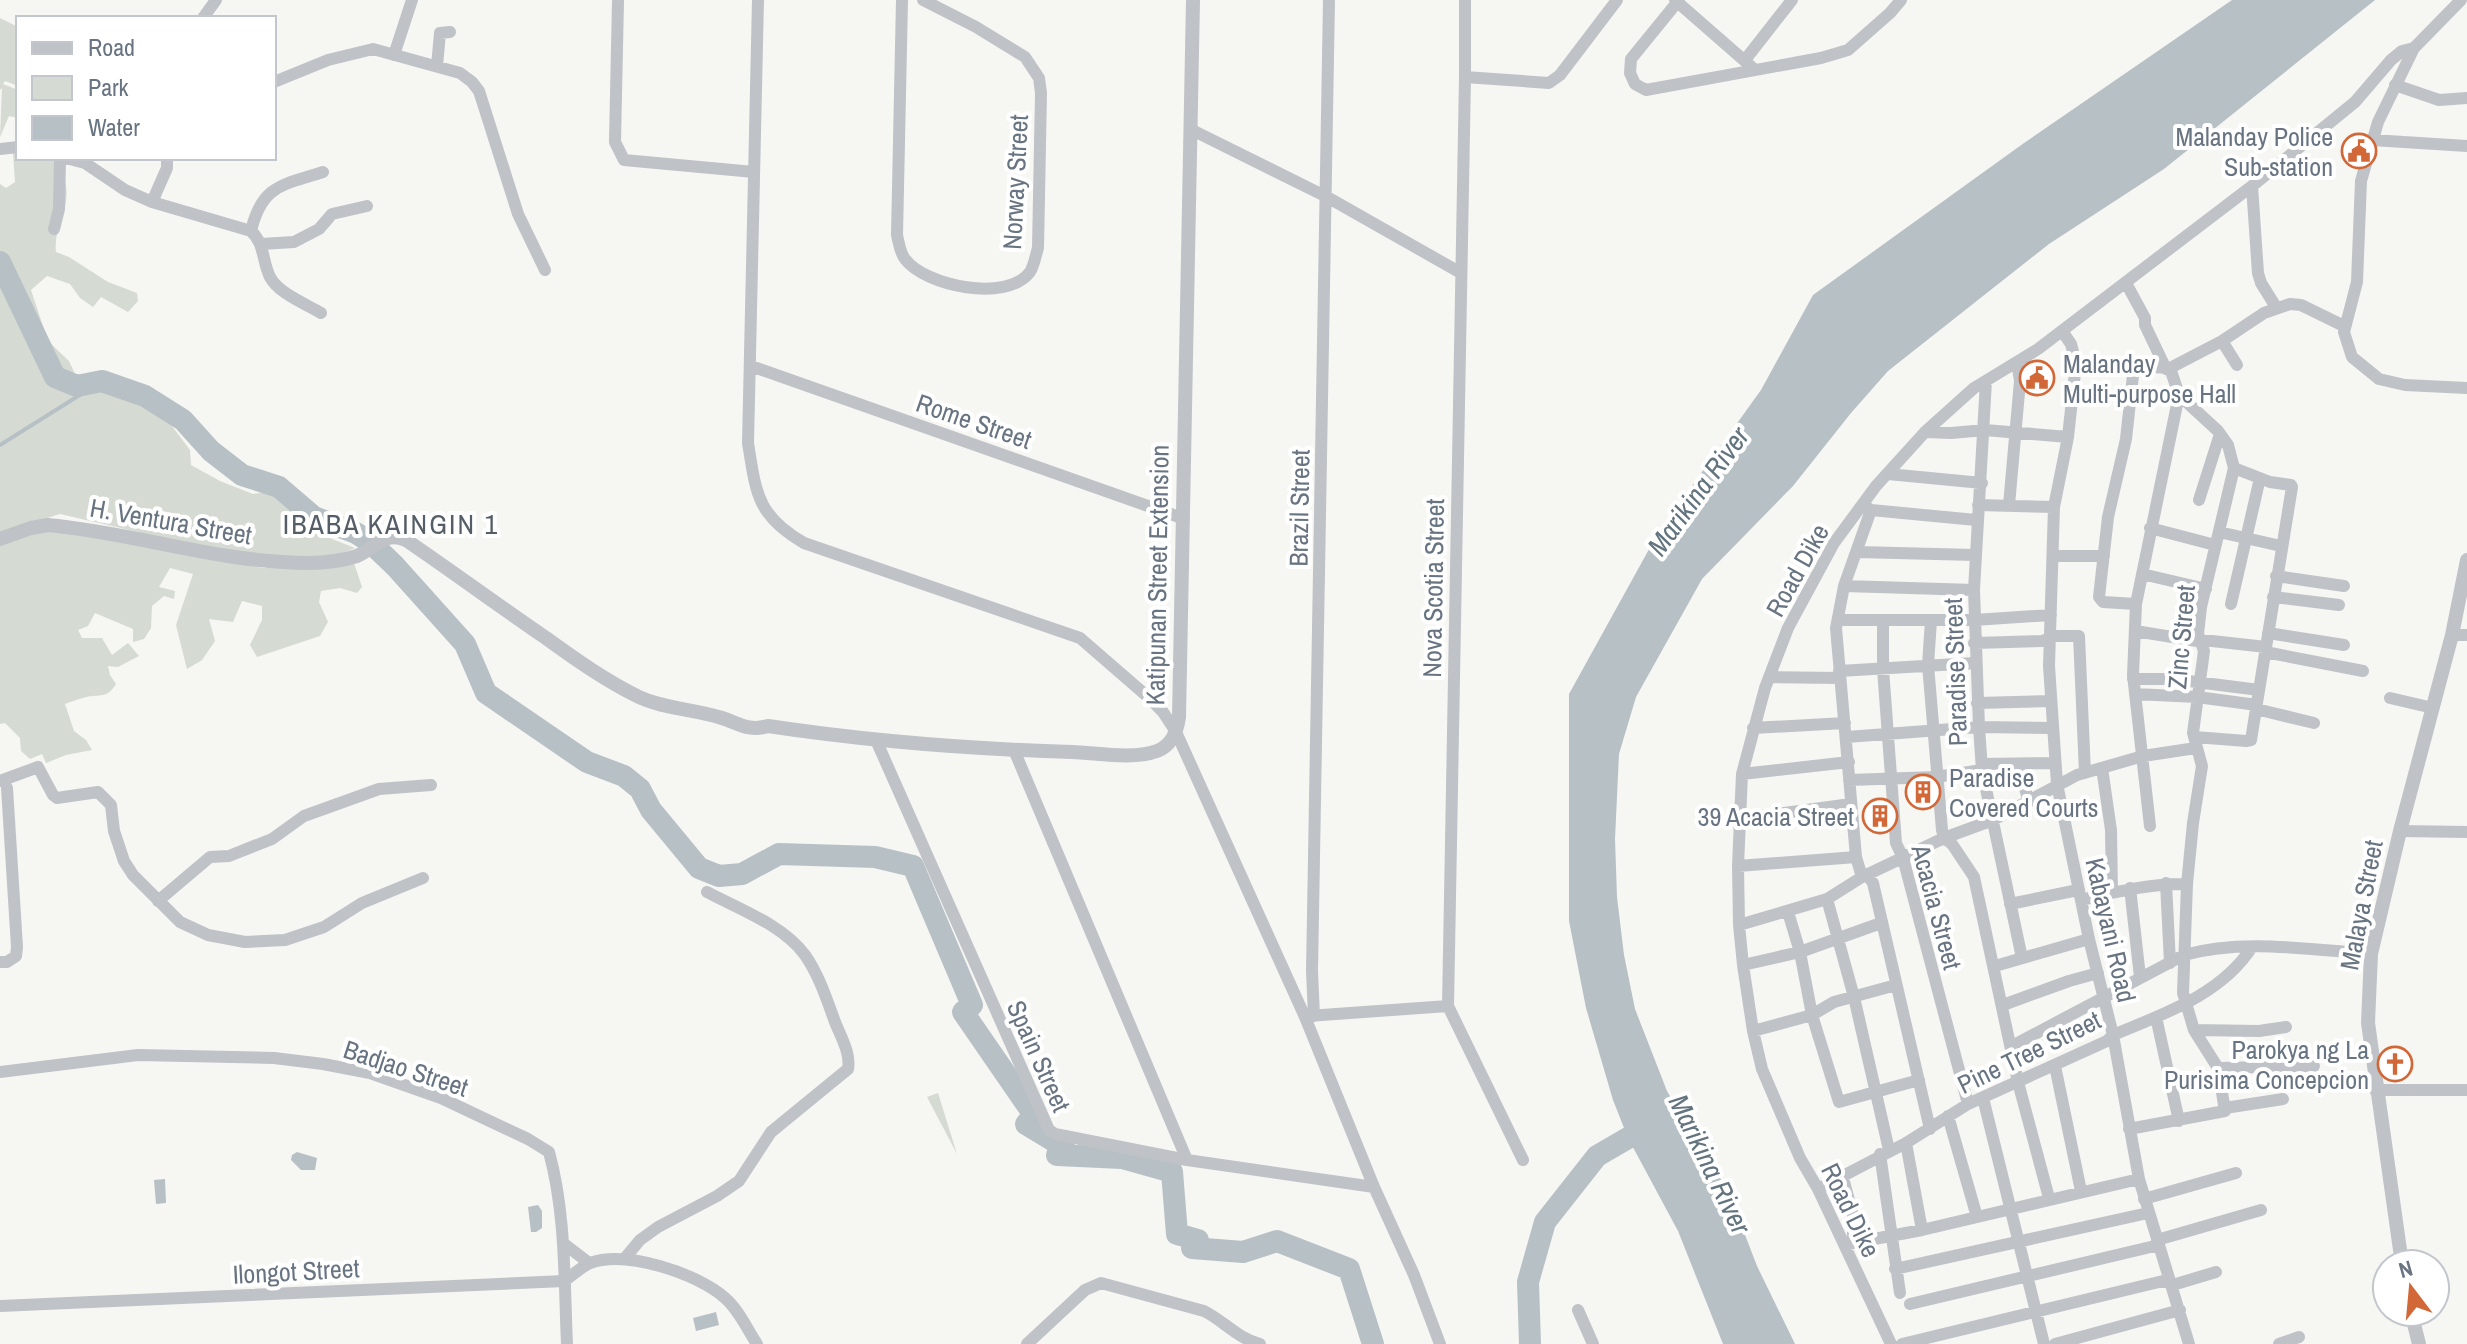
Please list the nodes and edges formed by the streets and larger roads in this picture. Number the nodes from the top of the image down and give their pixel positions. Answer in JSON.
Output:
{"nodes":[{"id":1,"x":412,"y":0,"type":"edge"},
{"id":2,"x":618,"y":0,"type":"edge"},
{"id":3,"x":758,"y":0,"type":"edge"},
{"id":4,"x":902,"y":0,"type":"edge"},
{"id":5,"x":923,"y":0,"type":"edge"},
{"id":6,"x":1193,"y":0,"type":"edge"},
{"id":7,"x":1329,"y":0,"type":"edge"},
{"id":8,"x":1465,"y":0,"type":"edge"},
{"id":9,"x":1617,"y":0,"type":"edge"},
{"id":10,"x":1792,"y":0,"type":"edge"},
{"id":11,"x":1901,"y":0,"type":"edge"},
{"id":12,"x":1677,"y":1,"type":"edge"},
{"id":13,"x":2462,"y":3,"type":"edge"},
{"id":14,"x":450,"y":32,"type":"dead end"},
{"id":15,"x":2414,"y":48,"type":"junction"},
{"id":16,"x":394,"y":55,"type":"junction"},
{"id":17,"x":1745,"y":60,"type":"junction"},
{"id":18,"x":437,"y":66,"type":"junction"},
{"id":19,"x":1754,"y":69,"type":"junction"},
{"id":20,"x":1465,"y":77,"type":"junction"},
{"id":21,"x":276,"y":81,"type":"edge"},
{"id":22,"x":2395,"y":85,"type":"junction"},
{"id":23,"x":2467,"y":98,"type":"edge"},
{"id":24,"x":1190,"y":129,"type":"junction"},
{"id":25,"x":2372,"y":140,"type":"junction"},
{"id":26,"x":2467,"y":146,"type":"edge"},
{"id":27,"x":60,"y":160,"type":"edge"},
{"id":28,"x":74,"y":160,"type":"edge"},
{"id":29,"x":167,"y":160,"type":"edge"},
{"id":30,"x":323,"y":172,"type":"dead end"},
{"id":31,"x":754,"y":172,"type":"junction"},
{"id":32,"x":2252,"y":186,"type":"junction"},
{"id":33,"x":1327,"y":197,"type":"junction"},
{"id":34,"x":152,"y":202,"type":"junction"},
{"id":35,"x":367,"y":206,"type":"dead end"},
{"id":36,"x":54,"y":229,"type":"dead end"},
{"id":37,"x":251,"y":231,"type":"junction"},
{"id":38,"x":261,"y":244,"type":"junction"},
{"id":39,"x":545,"y":270,"type":"dead end"},
{"id":40,"x":1461,"y":273,"type":"junction"},
{"id":41,"x":2126,"y":283,"type":"junction"},
{"id":42,"x":2276,"y":307,"type":"junction"},
{"id":43,"x":321,"y":313,"type":"dead end"},
{"id":44,"x":2344,"y":326,"type":"junction"},
{"id":45,"x":2062,"y":331,"type":"junction"},
{"id":46,"x":2222,"y":341,"type":"junction"},
{"id":47,"x":2017,"y":362,"type":"junction"},
{"id":48,"x":2076,"y":363,"type":"junction"},
{"id":49,"x":2237,"y":365,"type":"dead end"},
{"id":50,"x":751,"y":366,"type":"junction"},
{"id":51,"x":2134,"y":366,"type":"junction"},
{"id":52,"x":2168,"y":368,"type":"junction"},
{"id":53,"x":1986,"y":381,"type":"junction"},
{"id":54,"x":2467,"y":388,"type":"edge"},
{"id":55,"x":2179,"y":395,"type":"junction"},
{"id":56,"x":1985,"y":430,"type":"junction"},
{"id":57,"x":1925,"y":432,"type":"junction"},
{"id":58,"x":2017,"y":432,"type":"junction"},
{"id":59,"x":2220,"y":434,"type":"junction"},
{"id":60,"x":2068,"y":437,"type":"junction"},
{"id":61,"x":2234,"y":468,"type":"junction"},
{"id":62,"x":1888,"y":474,"type":"junction"},
{"id":63,"x":2260,"y":478,"type":"junction"},
{"id":64,"x":1982,"y":483,"type":"junction"},
{"id":65,"x":2199,"y":500,"type":"dead end"},
{"id":66,"x":1978,"y":505,"type":"junction"},
{"id":67,"x":2009,"y":505,"type":"junction"},
{"id":68,"x":1866,"y":507,"type":"junction"},
{"id":69,"x":2054,"y":507,"type":"junction"},
{"id":70,"x":1182,"y":518,"type":"junction"},
{"id":71,"x":1976,"y":520,"type":"junction"},
{"id":72,"x":2150,"y":528,"type":"junction"},
{"id":73,"x":2219,"y":532,"type":"junction"},
{"id":74,"x":2244,"y":538,"type":"junction"},
{"id":75,"x":0,"y":539,"type":"edge"},
{"id":76,"x":378,"y":541,"type":"joint"},
{"id":77,"x":2215,"y":545,"type":"junction"},
{"id":78,"x":2281,"y":546,"type":"junction"},
{"id":79,"x":1857,"y":552,"type":"junction"},
{"id":80,"x":1975,"y":555,"type":"junction"},
{"id":81,"x":2053,"y":556,"type":"junction"},
{"id":82,"x":2104,"y":556,"type":"junction"},
{"id":83,"x":2467,"y":560,"type":"edge"},
{"id":84,"x":2142,"y":574,"type":"junction"},
{"id":85,"x":2276,"y":576,"type":"junction"},
{"id":86,"x":1844,"y":586,"type":"junction"},
{"id":87,"x":2344,"y":586,"type":"dead end"},
{"id":88,"x":2206,"y":589,"type":"junction"},
{"id":89,"x":1974,"y":590,"type":"junction"},
{"id":90,"x":2273,"y":597,"type":"junction"},
{"id":91,"x":2136,"y":604,"type":"junction"},
{"id":92,"x":2231,"y":604,"type":"dead end"},
{"id":93,"x":2339,"y":605,"type":"dead end"},
{"id":94,"x":2051,"y":615,"type":"junction"},
{"id":95,"x":1838,"y":620,"type":"junction"},
{"id":96,"x":1931,"y":620,"type":"junction"},
{"id":97,"x":1974,"y":620,"type":"junction"},
{"id":98,"x":1883,"y":621,"type":"junction"},
{"id":99,"x":2135,"y":631,"type":"junction"},
{"id":100,"x":2268,"y":633,"type":"junction"},
{"id":101,"x":2460,"y":635,"type":"edge"},
{"id":102,"x":2050,"y":638,"type":"junction"},
{"id":103,"x":2200,"y":640,"type":"junction"},
{"id":104,"x":1974,"y":643,"type":"junction"},
{"id":105,"x":2344,"y":645,"type":"dead end"},
{"id":106,"x":2266,"y":650,"type":"junction"},
{"id":107,"x":1975,"y":663,"type":"junction"},
{"id":108,"x":1928,"y":665,"type":"junction"},
{"id":109,"x":1883,"y":669,"type":"junction"},
{"id":110,"x":2363,"y":671,"type":"dead end"},
{"id":111,"x":1839,"y":675,"type":"junction"},
{"id":112,"x":1769,"y":677,"type":"junction"},
{"id":113,"x":2133,"y":679,"type":"junction"},
{"id":114,"x":2199,"y":682,"type":"junction"},
{"id":115,"x":2259,"y":690,"type":"junction"},
{"id":116,"x":2135,"y":694,"type":"junction"},
{"id":117,"x":2197,"y":697,"type":"junction"},
{"id":118,"x":2390,"y":698,"type":"dead end"},
{"id":119,"x":2050,"y":701,"type":"junction"},
{"id":120,"x":1977,"y":703,"type":"junction"},
{"id":121,"x":2256,"y":707,"type":"junction"},
{"id":122,"x":2433,"y":708,"type":"junction"},
{"id":123,"x":1845,"y":723,"type":"junction"},
{"id":124,"x":2314,"y":723,"type":"dead end"},
{"id":125,"x":1979,"y":727,"type":"junction"},
{"id":126,"x":1753,"y":728,"type":"junction"},
{"id":127,"x":2052,"y":728,"type":"junction"},
{"id":128,"x":1176,"y":732,"type":"junction"},
{"id":129,"x":1934,"y":732,"type":"junction"},
{"id":130,"x":1888,"y":734,"type":"junction"},
{"id":131,"x":1847,"y":737,"type":"junction"},
{"id":132,"x":876,"y":740,"type":"junction"},
{"id":133,"x":2196,"y":743,"type":"junction"},
{"id":134,"x":1014,"y":750,"type":"junction"},
{"id":135,"x":2143,"y":756,"type":"junction"},
{"id":136,"x":1849,"y":762,"type":"junction"},
{"id":137,"x":2055,"y":763,"type":"junction"},
{"id":138,"x":2018,"y":765,"type":"junction"},
{"id":139,"x":1982,"y":767,"type":"junction"},
{"id":140,"x":2102,"y":768,"type":"junction"},
{"id":141,"x":2085,"y":773,"type":"junction"},
{"id":142,"x":1742,"y":774,"type":"junction"},
{"id":143,"x":1891,"y":777,"type":"junction"},
{"id":144,"x":1936,"y":777,"type":"junction"},
{"id":145,"x":1849,"y":780,"type":"junction"},
{"id":146,"x":2057,"y":784,"type":"junction"},
{"id":147,"x":3,"y":785,"type":"edge"},
{"id":148,"x":431,"y":785,"type":"dead end"},
{"id":149,"x":2029,"y":802,"type":"junction"},
{"id":150,"x":1851,"y":804,"type":"junction"},
{"id":151,"x":3,"y":819,"type":"edge"},
{"id":152,"x":1738,"y":819,"type":"junction"},
{"id":153,"x":1993,"y":820,"type":"junction"},
{"id":154,"x":2150,"y":826,"type":"dead end"},
{"id":155,"x":2400,"y":831,"type":"junction"},
{"id":156,"x":2467,"y":832,"type":"edge"},
{"id":157,"x":1944,"y":838,"type":"junction"},
{"id":158,"x":1856,"y":857,"type":"junction"},
{"id":159,"x":1903,"y":858,"type":"junction"},
{"id":160,"x":1738,"y":866,"type":"junction"},
{"id":161,"x":1864,"y":876,"type":"junction"},
{"id":162,"x":423,"y":878,"type":"dead end"},
{"id":163,"x":2166,"y":883,"type":"junction"},
{"id":164,"x":2187,"y":884,"type":"junction"},
{"id":165,"x":2130,"y":888,"type":"junction"},
{"id":166,"x":707,"y":892,"type":"dead end"},
{"id":167,"x":2112,"y":893,"type":"junction"},
{"id":168,"x":2080,"y":895,"type":"junction"},
{"id":169,"x":1827,"y":899,"type":"junction"},
{"id":170,"x":158,"y":901,"type":"junction"},
{"id":171,"x":2010,"y":904,"type":"junction"},
{"id":172,"x":1788,"y":912,"type":"junction"},
{"id":173,"x":1881,"y":923,"type":"junction"},
{"id":174,"x":1739,"y":925,"type":"junction"},
{"id":175,"x":2089,"y":939,"type":"junction"},
{"id":176,"x":1839,"y":940,"type":"junction"},
{"id":177,"x":2252,"y":947,"type":"junction"},
{"id":178,"x":1800,"y":952,"type":"junction"},
{"id":179,"x":2371,"y":954,"type":"junction"},
{"id":180,"x":2184,"y":955,"type":"junction"},
{"id":181,"x":2022,"y":958,"type":"junction"},
{"id":182,"x":0,"y":962,"type":"edge"},
{"id":183,"x":2170,"y":963,"type":"junction"},
{"id":184,"x":1743,"y":965,"type":"junction"},
{"id":185,"x":1995,"y":966,"type":"junction"},
{"id":186,"x":2098,"y":973,"type":"junction"},
{"id":187,"x":2140,"y":977,"type":"junction"},
{"id":188,"x":1896,"y":985,"type":"junction"},
{"id":189,"x":1854,"y":997,"type":"junction"},
{"id":190,"x":2104,"y":997,"type":"junction"},
{"id":191,"x":2187,"y":1003,"type":"junction"},
{"id":192,"x":2003,"y":1005,"type":"junction"},
{"id":193,"x":1448,"y":1006,"type":"junction"},
{"id":194,"x":1812,"y":1015,"type":"junction"},
{"id":195,"x":1310,"y":1016,"type":"junction"},
{"id":196,"x":2156,"y":1017,"type":"junction"},
{"id":197,"x":2286,"y":1027,"type":"dead end"},
{"id":198,"x":2194,"y":1030,"type":"junction"},
{"id":199,"x":1753,"y":1031,"type":"junction"},
{"id":200,"x":2113,"y":1035,"type":"junction"},
{"id":201,"x":2012,"y":1046,"type":"junction"},
{"id":202,"x":2055,"y":1066,"type":"junction"},
{"id":203,"x":2314,"y":1066,"type":"dead end"},
{"id":204,"x":2218,"y":1068,"type":"junction"},
{"id":205,"x":0,"y":1072,"type":"edge"},
{"id":206,"x":1919,"y":1080,"type":"junction"},
{"id":207,"x":2018,"y":1082,"type":"junction"},
{"id":208,"x":2375,"y":1090,"type":"junction"},
{"id":209,"x":2467,"y":1090,"type":"edge"},
{"id":210,"x":1878,"y":1092,"type":"junction"},
{"id":211,"x":1983,"y":1098,"type":"junction"},
{"id":212,"x":2283,"y":1099,"type":"dead end"},
{"id":213,"x":1968,"y":1104,"type":"junction"},
{"id":214,"x":2225,"y":1110,"type":"junction"},
{"id":215,"x":1948,"y":1116,"type":"junction"},
{"id":216,"x":2179,"y":1121,"type":"junction"},
{"id":217,"x":1930,"y":1129,"type":"junction"},
{"id":218,"x":2129,"y":1129,"type":"junction"},
{"id":219,"x":1906,"y":1143,"type":"junction"},
{"id":220,"x":1885,"y":1152,"type":"junction"},
{"id":221,"x":1187,"y":1160,"type":"junction"},
{"id":222,"x":1523,"y":1160,"type":"dead end"},
{"id":223,"x":2236,"y":1173,"type":"dead end"},
{"id":224,"x":1842,"y":1174,"type":"junction"},
{"id":225,"x":2139,"y":1179,"type":"junction"},
{"id":226,"x":1374,"y":1187,"type":"junction"},
{"id":227,"x":1818,"y":1189,"type":"junction"},
{"id":228,"x":2081,"y":1191,"type":"junction"},
{"id":229,"x":2049,"y":1198,"type":"junction"},
{"id":230,"x":2144,"y":1199,"type":"junction"},
{"id":231,"x":2012,"y":1209,"type":"junction"},
{"id":232,"x":2261,"y":1210,"type":"dead end"},
{"id":233,"x":2148,"y":1213,"type":"junction"},
{"id":234,"x":1977,"y":1217,"type":"junction"},
{"id":235,"x":1922,"y":1230,"type":"junction"},
{"id":236,"x":1891,"y":1236,"type":"junction"},
{"id":237,"x":2158,"y":1242,"type":"junction"},
{"id":238,"x":563,"y":1243,"type":"junction"},
{"id":239,"x":2019,"y":1243,"type":"junction"},
{"id":240,"x":1848,"y":1244,"type":"junction"},
{"id":241,"x":2400,"y":1248,"type":"edge"},
{"id":242,"x":625,"y":1258,"type":"junction"},
{"id":243,"x":589,"y":1263,"type":"junction"},
{"id":244,"x":1895,"y":1269,"type":"junction"},
{"id":245,"x":2216,"y":1272,"type":"dead end"},
{"id":246,"x":2026,"y":1278,"type":"junction"},
{"id":247,"x":564,"y":1281,"type":"junction"},
{"id":248,"x":2171,"y":1283,"type":"junction"},
{"id":249,"x":1900,"y":1293,"type":"dead end"},
{"id":250,"x":1910,"y":1304,"type":"dead end"},
{"id":251,"x":0,"y":1306,"type":"edge"},
{"id":252,"x":1578,"y":1310,"type":"dead end"},
{"id":253,"x":2180,"y":1310,"type":"junction"},
{"id":254,"x":2035,"y":1311,"type":"junction"},
{"id":255,"x":2299,"y":1337,"type":"dead end"},
{"id":256,"x":567,"y":1344,"type":"edge"},
{"id":257,"x":757,"y":1344,"type":"edge"},
{"id":258,"x":1027,"y":1344,"type":"edge"},
{"id":259,"x":1260,"y":1344,"type":"edge"},
{"id":260,"x":1440,"y":1344,"type":"edge"},
{"id":261,"x":1593,"y":1344,"type":"edge"},
{"id":262,"x":1891,"y":1344,"type":"edge"},
{"id":263,"x":1902,"y":1344,"type":"edge"},
{"id":264,"x":2044,"y":1344,"type":"edge"},
{"id":265,"x":2055,"y":1344,"type":"edge"},
{"id":266,"x":2188,"y":1344,"type":"edge"},
{"id":267,"x":2279,"y":1344,"type":"edge"}],
"edges":[{"from":1,"to":16,"type":"street"},
{"from":2,"to":31,"type":"street"},
{"from":3,"to":31,"type":"street"},
{"from":4,"to":5,"type":"street","name":"Norway Street"},
{"from":6,"to":24,"type":"street","name":"Katipunan Street Extension"},
{"from":7,"to":33,"type":"street","name":"Brazil Street"},
{"from":8,"to":20,"type":"street","name":"Nova Scotia Street"},
{"from":9,"to":20,"type":"street"},
{"from":10,"to":17,"type":"street"},
{"from":11,"to":19,"type":"street"},
{"from":12,"to":17,"type":"street"},
{"from":12,"to":19,"type":"street"},
{"from":13,"to":15,"type":"street"},
{"from":14,"to":18,"type":"street"},
{"from":15,"to":22,"type":"street"},
{"from":15,"to":32,"type":"street","name":"Road Dike"},
{"from":16,"to":18,"type":"street"},
{"from":16,"to":21,"type":"street"},
{"from":17,"to":19,"type":"street"},
{"from":18,"to":39,"type":"street"},
{"from":20,"to":40,"type":"street","name":"Nova Scotia Street"},
{"from":22,"to":23,"type":"street"},
{"from":22,"to":25,"type":"street"},
{"from":24,"to":33,"type":"street"},
{"from":24,"to":70,"type":"street","name":"Katipunan Street Extension"},
{"from":25,"to":26,"type":"street"},
{"from":25,"to":44,"type":"street"},
{"from":27,"to":36,"type":"street"},
{"from":28,"to":34,"type":"street"},
{"from":29,"to":34,"type":"street"},
{"from":30,"to":37,"type":"street"},
{"from":31,"to":50,"type":"street"},
{"from":32,"to":41,"type":"street","name":"Road Dike"},
{"from":32,"to":42,"type":"street"},
{"from":33,"to":40,"type":"street"},
{"from":33,"to":195,"type":"street","name":"Brazil Street"},
{"from":34,"to":37,"type":"street"},
{"from":35,"to":38,"type":"street"},
{"from":37,"to":38,"type":"street"},
{"from":38,"to":43,"type":"street"},
{"from":40,"to":193,"type":"street","name":"Nova Scotia Street"},
{"from":41,"to":45,"type":"street","name":"Road Dike"},
{"from":41,"to":52,"type":"street"},
{"from":42,"to":44,"type":"street"},
{"from":42,"to":46,"type":"street"},
{"from":44,"to":54,"type":"street"},
{"from":45,"to":47,"type":"street","name":"Road Dike"},
{"from":45,"to":48,"type":"street","name":"Kabayani Road"},
{"from":46,"to":49,"type":"street"},
{"from":46,"to":52,"type":"street"},
{"from":47,"to":53,"type":"street","name":"Road Dike"},
{"from":47,"to":58,"type":"street"},
{"from":48,"to":51,"type":"street"},
{"from":48,"to":60,"type":"street","name":"Kabayani Road"},
{"from":50,"to":70,"type":"street","name":"Rome Street"},
{"from":50,"to":128,"type":"street"},
{"from":51,"to":52,"type":"street"},
{"from":51,"to":82,"type":"street"},
{"from":52,"to":55,"type":"street"},
{"from":53,"to":56,"type":"street","name":"Paradise Street"},
{"from":53,"to":57,"type":"street","name":"Road Dike"},
{"from":55,"to":59,"type":"street"},
{"from":55,"to":72,"type":"street"},
{"from":56,"to":57,"type":"street"},
{"from":56,"to":58,"type":"street"},
{"from":56,"to":64,"type":"street","name":"Paradise Street"},
{"from":57,"to":62,"type":"street","name":"Road Dike"},
{"from":58,"to":60,"type":"street"},
{"from":58,"to":67,"type":"street"},
{"from":59,"to":61,"type":"street"},
{"from":59,"to":65,"type":"street"},
{"from":60,"to":69,"type":"street","name":"Kabayani Road"},
{"from":61,"to":63,"type":"street"},
{"from":61,"to":73,"type":"street","name":"Zinc Street"},
{"from":62,"to":64,"type":"street"},
{"from":62,"to":68,"type":"street","name":"Road Dike"},
{"from":63,"to":74,"type":"street"},
{"from":63,"to":78,"type":"street"},
{"from":64,"to":66,"type":"street","name":"Paradise Street"},
{"from":66,"to":67,"type":"street"},
{"from":66,"to":71,"type":"street","name":"Paradise Street"},
{"from":67,"to":69,"type":"street"},
{"from":68,"to":71,"type":"street"},
{"from":68,"to":79,"type":"street"},
{"from":68,"to":112,"type":"street","name":"Road Dike"},
{"from":69,"to":81,"type":"street","name":"Kabayani Road"},
{"from":70,"to":128,"type":"street","name":"Katipunan Street Extension"},
{"from":71,"to":80,"type":"street","name":"Paradise Street"},
{"from":72,"to":77,"type":"street"},
{"from":72,"to":84,"type":"street"},
{"from":73,"to":74,"type":"street"},
{"from":73,"to":77,"type":"street","name":"Zinc Street"},
{"from":74,"to":78,"type":"street"},
{"from":74,"to":92,"type":"street"},
{"from":75,"to":76,"type":"street","name":"H. Ventura Street"},
{"from":76,"to":132,"type":"street","name":"Katipunan Street Extension"},
{"from":77,"to":88,"type":"street","name":"Zinc Street"},
{"from":78,"to":85,"type":"street"},
{"from":79,"to":80,"type":"street"},
{"from":79,"to":86,"type":"street"},
{"from":80,"to":89,"type":"street","name":"Paradise Street"},
{"from":81,"to":82,"type":"street"},
{"from":81,"to":94,"type":"street","name":"Kabayani Road"},
{"from":82,"to":91,"type":"street"},
{"from":83,"to":101,"type":"street","name":"Malaya Street"},
{"from":84,"to":88,"type":"street"},
{"from":84,"to":91,"type":"street"},
{"from":85,"to":87,"type":"street"},
{"from":85,"to":90,"type":"street"},
{"from":86,"to":89,"type":"street"},
{"from":86,"to":95,"type":"street"},
{"from":88,"to":103,"type":"street","name":"Zinc Street"},
{"from":89,"to":97,"type":"street","name":"Paradise Street"},
{"from":90,"to":93,"type":"street"},
{"from":90,"to":100,"type":"street"},
{"from":91,"to":99,"type":"street"},
{"from":94,"to":97,"type":"street"},
{"from":94,"to":102,"type":"street","name":"Kabayani Road"},
{"from":95,"to":98,"type":"street"},
{"from":95,"to":111,"type":"street"},
{"from":96,"to":97,"type":"street"},
{"from":96,"to":98,"type":"street"},
{"from":96,"to":108,"type":"street"},
{"from":97,"to":104,"type":"street","name":"Paradise Street"},
{"from":98,"to":109,"type":"street","name":"Acacia Street"},
{"from":99,"to":103,"type":"street"},
{"from":99,"to":113,"type":"street"},
{"from":100,"to":105,"type":"street"},
{"from":100,"to":106,"type":"street"},
{"from":101,"to":122,"type":"street","name":"Malaya Street"},
{"from":102,"to":104,"type":"street"},
{"from":102,"to":119,"type":"street","name":"Kabayani Road"},
{"from":102,"to":141,"type":"street"},
{"from":103,"to":106,"type":"street"},
{"from":103,"to":114,"type":"street","name":"Zinc Street"},
{"from":104,"to":107,"type":"street","name":"Paradise Street"},
{"from":106,"to":110,"type":"street"},
{"from":106,"to":115,"type":"street"},
{"from":107,"to":108,"type":"street"},
{"from":107,"to":120,"type":"street","name":"Paradise Street"},
{"from":108,"to":109,"type":"street"},
{"from":108,"to":129,"type":"street"},
{"from":109,"to":111,"type":"street"},
{"from":109,"to":130,"type":"street","name":"Acacia Street"},
{"from":111,"to":112,"type":"street"},
{"from":111,"to":123,"type":"street"},
{"from":112,"to":126,"type":"street","name":"Road Dike"},
{"from":113,"to":114,"type":"street"},
{"from":113,"to":116,"type":"street"},
{"from":114,"to":115,"type":"street"},
{"from":114,"to":117,"type":"street","name":"Zinc Street"},
{"from":115,"to":121,"type":"street"},
{"from":116,"to":117,"type":"street"},
{"from":116,"to":135,"type":"street"},
{"from":117,"to":121,"type":"street"},
{"from":117,"to":133,"type":"street","name":"Zinc Street"},
{"from":118,"to":122,"type":"street"},
{"from":119,"to":120,"type":"street"},
{"from":119,"to":127,"type":"street","name":"Kabayani Road"},
{"from":120,"to":125,"type":"street","name":"Paradise Street"},
{"from":121,"to":124,"type":"street"},
{"from":121,"to":133,"type":"street"},
{"from":122,"to":155,"type":"street","name":"Malaya Street"},
{"from":123,"to":126,"type":"street"},
{"from":123,"to":131,"type":"street"},
{"from":125,"to":127,"type":"street"},
{"from":125,"to":129,"type":"street"},
{"from":125,"to":139,"type":"street","name":"Paradise Street"},
{"from":126,"to":142,"type":"street","name":"Road Dike"},
{"from":127,"to":137,"type":"street","name":"Kabayani Road"},
{"from":128,"to":134,"type":"street","name":"Katipunan Street Extension"},
{"from":128,"to":195,"type":"street"},
{"from":129,"to":130,"type":"street"},
{"from":129,"to":144,"type":"street"},
{"from":130,"to":131,"type":"street"},
{"from":130,"to":143,"type":"street","name":"Acacia Street"},
{"from":131,"to":136,"type":"street"},
{"from":132,"to":134,"type":"street","name":"Katipunan Street Extension"},
{"from":132,"to":221,"type":"street","name":"Spain Street"},
{"from":133,"to":135,"type":"street"},
{"from":133,"to":164,"type":"street","name":"Zinc Street"},
{"from":134,"to":221,"type":"street"},
{"from":135,"to":140,"type":"street"},
{"from":135,"to":154,"type":"street"},
{"from":136,"to":142,"type":"street"},
{"from":136,"to":145,"type":"street"},
{"from":137,"to":138,"type":"street"},
{"from":137,"to":146,"type":"street","name":"Kabayani Road"},
{"from":138,"to":139,"type":"street"},
{"from":138,"to":149,"type":"street"},
{"from":139,"to":144,"type":"street"},
{"from":139,"to":153,"type":"street","name":"Paradise Street"},
{"from":140,"to":141,"type":"street"},
{"from":140,"to":167,"type":"street"},
{"from":141,"to":146,"type":"street"},
{"from":142,"to":152,"type":"street","name":"Road Dike"},
{"from":143,"to":144,"type":"street"},
{"from":143,"to":145,"type":"street"},
{"from":143,"to":159,"type":"street","name":"Acacia Street"},
{"from":144,"to":157,"type":"street"},
{"from":145,"to":150,"type":"street"},
{"from":146,"to":149,"type":"street"},
{"from":146,"to":168,"type":"street","name":"Kabayani Road"},
{"from":147,"to":151,"type":"street"},
{"from":147,"to":170,"type":"street"},
{"from":148,"to":170,"type":"street"},
{"from":149,"to":153,"type":"street"},
{"from":150,"to":152,"type":"street"},
{"from":150,"to":158,"type":"street"},
{"from":151,"to":182,"type":"street"},
{"from":152,"to":160,"type":"street","name":"Road Dike"},
{"from":153,"to":157,"type":"street"},
{"from":153,"to":171,"type":"street","name":"Paradise Street"},
{"from":155,"to":156,"type":"street"},
{"from":155,"to":179,"type":"street","name":"Malaya Street"},
{"from":157,"to":159,"type":"street"},
{"from":157,"to":185,"type":"street"},
{"from":158,"to":160,"type":"street"},
{"from":158,"to":161,"type":"street"},
{"from":159,"to":161,"type":"street"},
{"from":159,"to":213,"type":"street","name":"Acacia Street"},
{"from":160,"to":174,"type":"street","name":"Road Dike"},
{"from":161,"to":169,"type":"street"},
{"from":161,"to":173,"type":"street"},
{"from":162,"to":170,"type":"street"},
{"from":163,"to":164,"type":"street"},
{"from":163,"to":165,"type":"street"},
{"from":163,"to":183,"type":"street"},
{"from":164,"to":180,"type":"street","name":"Zinc Street"},
{"from":165,"to":167,"type":"street"},
{"from":165,"to":187,"type":"street"},
{"from":166,"to":242,"type":"street"},
{"from":167,"to":168,"type":"street"},
{"from":168,"to":171,"type":"street"},
{"from":168,"to":175,"type":"street","name":"Kabayani Road"},
{"from":169,"to":172,"type":"street"},
{"from":169,"to":176,"type":"street"},
{"from":171,"to":181,"type":"street","name":"Paradise Street"},
{"from":172,"to":174,"type":"street"},
{"from":172,"to":178,"type":"street"},
{"from":173,"to":176,"type":"street"},
{"from":173,"to":188,"type":"street"},
{"from":174,"to":184,"type":"street","name":"Road Dike"},
{"from":175,"to":181,"type":"street"},
{"from":175,"to":186,"type":"street","name":"Kabayani Road"},
{"from":176,"to":178,"type":"street"},
{"from":176,"to":189,"type":"street"},
{"from":177,"to":179,"type":"street"},
{"from":177,"to":180,"type":"street"},
{"from":177,"to":191,"type":"street","name":"Pine Tree Street"},
{"from":178,"to":184,"type":"street"},
{"from":178,"to":194,"type":"street"},
{"from":179,"to":208,"type":"street","name":"Malaya Street"},
{"from":180,"to":183,"type":"street"},
{"from":180,"to":191,"type":"street","name":"Zinc Street"},
{"from":181,"to":185,"type":"street"},
{"from":183,"to":187,"type":"street"},
{"from":184,"to":199,"type":"street","name":"Road Dike"},
{"from":185,"to":192,"type":"street"},
{"from":186,"to":190,"type":"street","name":"Kabayani Road"},
{"from":186,"to":192,"type":"street"},
{"from":187,"to":190,"type":"street"},
{"from":188,"to":189,"type":"street"},
{"from":188,"to":206,"type":"street"},
{"from":189,"to":194,"type":"street"},
{"from":189,"to":210,"type":"street"},
{"from":190,"to":200,"type":"street","name":"Kabayani Road"},
{"from":190,"to":201,"type":"street"},
{"from":191,"to":196,"type":"street","name":"Pine Tree Street"},
{"from":191,"to":198,"type":"street","name":"Zinc Street"},
{"from":192,"to":201,"type":"street"},
{"from":193,"to":195,"type":"street"},
{"from":193,"to":222,"type":"street","name":"Nova Scotia Street"},
{"from":194,"to":199,"type":"street"},
{"from":194,"to":210,"type":"street"},
{"from":195,"to":226,"type":"street"},
{"from":196,"to":200,"type":"street","name":"Pine Tree Street"},
{"from":196,"to":216,"type":"street"},
{"from":197,"to":198,"type":"street"},
{"from":198,"to":204,"type":"street","name":"Zinc Street"},
{"from":199,"to":227,"type":"street","name":"Road Dike"},
{"from":200,"to":202,"type":"street","name":"Pine Tree Street"},
{"from":200,"to":218,"type":"street","name":"Kabayani Road"},
{"from":201,"to":207,"type":"street"},
{"from":202,"to":207,"type":"street","name":"Pine Tree Street"},
{"from":202,"to":228,"type":"street"},
{"from":203,"to":204,"type":"street"},
{"from":204,"to":214,"type":"street"},
{"from":205,"to":238,"type":"street","name":"Badjao Street"},
{"from":206,"to":210,"type":"street"},
{"from":206,"to":217,"type":"street"},
{"from":207,"to":211,"type":"street","name":"Pine Tree Street"},
{"from":207,"to":229,"type":"street"},
{"from":208,"to":209,"type":"street"},
{"from":208,"to":241,"type":"street","name":"Malaya Street"},
{"from":210,"to":220,"type":"street"},
{"from":211,"to":213,"type":"street","name":"Pine Tree Street"},
{"from":211,"to":231,"type":"street"},
{"from":212,"to":214,"type":"street"},
{"from":213,"to":215,"type":"street","name":"Pine Tree Street"},
{"from":214,"to":216,"type":"street"},
{"from":215,"to":217,"type":"street","name":"Pine Tree Street"},
{"from":215,"to":234,"type":"street"},
{"from":216,"to":218,"type":"street"},
{"from":217,"to":219,"type":"street","name":"Pine Tree Street"},
{"from":218,"to":225,"type":"street","name":"Kabayani Road"},
{"from":219,"to":220,"type":"street","name":"Pine Tree Street"},
{"from":219,"to":235,"type":"street"},
{"from":220,"to":224,"type":"street","name":"Pine Tree Street"},
{"from":220,"to":236,"type":"street"},
{"from":221,"to":226,"type":"street","name":"Spain Street"},
{"from":223,"to":230,"type":"street"},
{"from":224,"to":227,"type":"street","name":"Pine Tree Street"},
{"from":224,"to":240,"type":"street"},
{"from":225,"to":228,"type":"street"},
{"from":225,"to":230,"type":"street","name":"Kabayani Road"},
{"from":226,"to":260,"type":"street"},
{"from":227,"to":240,"type":"street","name":"Road Dike"},
{"from":228,"to":229,"type":"street"},
{"from":229,"to":231,"type":"street"},
{"from":230,"to":233,"type":"street","name":"Kabayani Road"},
{"from":231,"to":234,"type":"street"},
{"from":231,"to":239,"type":"street"},
{"from":232,"to":237,"type":"street"},
{"from":233,"to":237,"type":"street","name":"Kabayani Road"},
{"from":233,"to":239,"type":"street"},
{"from":234,"to":235,"type":"street"},
{"from":235,"to":236,"type":"street"},
{"from":236,"to":240,"type":"street"},
{"from":236,"to":244,"type":"street"},
{"from":237,"to":246,"type":"street"},
{"from":237,"to":248,"type":"street","name":"Kabayani Road"},
{"from":238,"to":243,"type":"street"},
{"from":238,"to":247,"type":"street","name":"Badjao Street"},
{"from":239,"to":244,"type":"street"},
{"from":239,"to":246,"type":"street"},
{"from":240,"to":262,"type":"street","name":"Road Dike"},
{"from":242,"to":243,"type":"street"},
{"from":242,"to":257,"type":"street"},
{"from":243,"to":247,"type":"street"},
{"from":244,"to":249,"type":"street"},
{"from":245,"to":248,"type":"street"},
{"from":246,"to":250,"type":"street"},
{"from":246,"to":254,"type":"street"},
{"from":247,"to":251,"type":"street","name":"Ilongot Street"},
{"from":247,"to":256,"type":"street","name":"Badjao Street"},
{"from":248,"to":253,"type":"street","name":"Kabayani Road"},
{"from":248,"to":254,"type":"street"},
{"from":252,"to":261,"type":"street"},
{"from":253,"to":265,"type":"street"},
{"from":253,"to":266,"type":"street","name":"Kabayani Road"},
{"from":254,"to":263,"type":"street"},
{"from":254,"to":264,"type":"street"},
{"from":255,"to":267,"type":"street"},
{"from":258,"to":259,"type":"street"}]}
